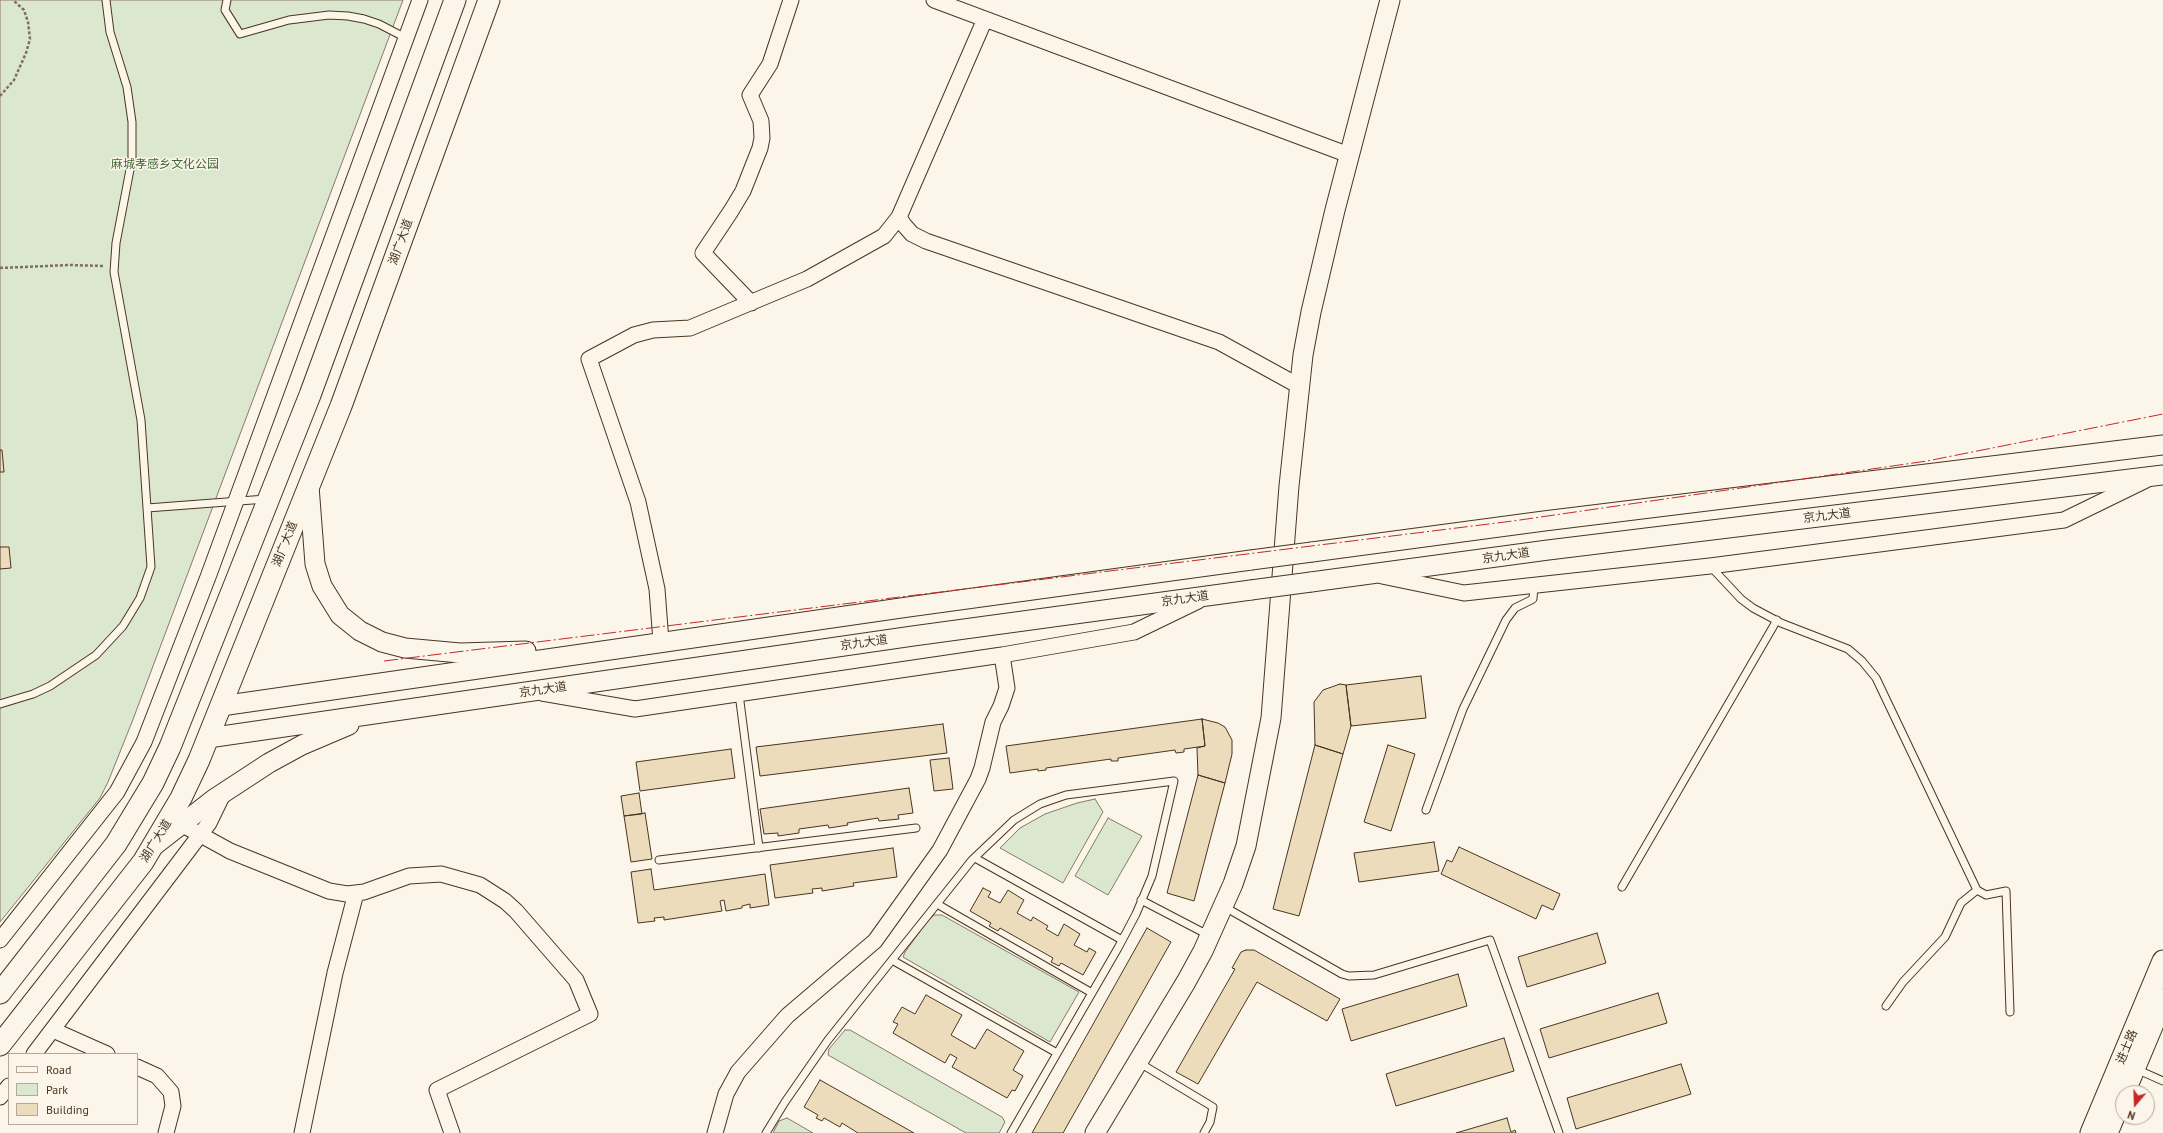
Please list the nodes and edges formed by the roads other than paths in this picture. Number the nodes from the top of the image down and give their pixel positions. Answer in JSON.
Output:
{"nodes":[{"id":1,"x":106,"y":0,"type":"edge"},
{"id":2,"x":227,"y":0,"type":"edge"},
{"id":3,"x":420,"y":0,"type":"edge"},
{"id":4,"x":455,"y":0,"type":"edge"},
{"id":5,"x":489,"y":0,"type":"edge"},
{"id":6,"x":791,"y":0,"type":"edge"},
{"id":7,"x":934,"y":0,"type":"edge"},
{"id":8,"x":1390,"y":0,"type":"edge"},
{"id":9,"x":985,"y":19,"type":"junction"},
{"id":10,"x":406,"y":38,"type":"junction"},
{"id":11,"x":1349,"y":155,"type":"junction"},
{"id":12,"x":899,"y":217,"type":"junction"},
{"id":13,"x":751,"y":303,"type":"junction"},
{"id":14,"x":1299,"y":386,"type":"junction"},
{"id":15,"x":2163,"y":445,"type":"edge"},
{"id":16,"x":2159,"y":475,"type":"edge"},
{"id":17,"x":309,"y":486,"type":"junction"},
{"id":18,"x":268,"y":499,"type":"junction"},
{"id":19,"x":236,"y":502,"type":"junction"},
{"id":20,"x":147,"y":508,"type":"junction"},
{"id":21,"x":1710,"y":566,"type":"junction"},
{"id":22,"x":1373,"y":574,"type":"junction"},
{"id":23,"x":1534,"y":585,"type":"junction"},
{"id":24,"x":1207,"y":596,"type":"junction"},
{"id":25,"x":1777,"y":620,"type":"junction"},
{"id":26,"x":661,"y":642,"type":"junction"},
{"id":27,"x":612,"y":649,"type":"junction"},
{"id":28,"x":1002,"y":655,"type":"junction"},
{"id":29,"x":533,"y":691,"type":"junction"},
{"id":30,"x":739,"y":694,"type":"junction"},
{"id":31,"x":0,"y":704,"type":"edge"},
{"id":32,"x":221,"y":706,"type":"junction"},
{"id":33,"x":382,"y":713,"type":"junction"},
{"id":34,"x":208,"y":738,"type":"junction"},
{"id":35,"x":224,"y":792,"type":"junction"},
{"id":36,"x":1426,"y":810,"type":"dead end"},
{"id":37,"x":181,"y":824,"type":"junction"},
{"id":38,"x":916,"y":828,"type":"dead end"},
{"id":39,"x":201,"y":834,"type":"junction"},
{"id":40,"x":759,"y":848,"type":"junction"},
{"id":41,"x":151,"y":849,"type":"junction"},
{"id":42,"x":975,"y":858,"type":"junction"},
{"id":43,"x":659,"y":860,"type":"dead end"},
{"id":44,"x":1622,"y":887,"type":"dead end"},
{"id":45,"x":1977,"y":890,"type":"junction"},
{"id":46,"x":356,"y":893,"type":"junction"},
{"id":47,"x":1141,"y":900,"type":"junction"},
{"id":48,"x":937,"y":904,"type":"junction"},
{"id":49,"x":1223,"y":906,"type":"junction"},
{"id":50,"x":1210,"y":936,"type":"junction"},
{"id":51,"x":0,"y":940,"type":"edge"},
{"id":52,"x":1122,"y":940,"type":"junction"},
{"id":53,"x":892,"y":960,"type":"junction"},
{"id":54,"x":2163,"y":961,"type":"edge"},
{"id":55,"x":0,"y":993,"type":"edge"},
{"id":56,"x":1092,"y":993,"type":"junction"},
{"id":57,"x":2163,"y":1000,"type":"edge"},
{"id":58,"x":1886,"y":1006,"type":"dead end"},
{"id":59,"x":2010,"y":1012,"type":"dead end"},
{"id":60,"x":53,"y":1030,"type":"junction"},
{"id":61,"x":0,"y":1046,"type":"edge"},
{"id":62,"x":35,"y":1053,"type":"edge"},
{"id":63,"x":105,"y":1053,"type":"edge"},
{"id":64,"x":1057,"y":1053,"type":"junction"},
{"id":65,"x":1138,"y":1061,"type":"junction"},
{"id":66,"x":138,"y":1067,"type":"edge"},
{"id":67,"x":2134,"y":1069,"type":"junction"},
{"id":68,"x":2163,"y":1081,"type":"edge"},
{"id":69,"x":2127,"y":1085,"type":"edge"},
{"id":70,"x":8,"y":1087,"type":"edge"},
{"id":71,"x":0,"y":1097,"type":"edge"},
{"id":72,"x":2115,"y":1114,"type":"edge"},
{"id":73,"x":166,"y":1133,"type":"edge"},
{"id":74,"x":302,"y":1133,"type":"edge"},
{"id":75,"x":452,"y":1133,"type":"edge"},
{"id":76,"x":715,"y":1133,"type":"edge"},
{"id":77,"x":766,"y":1133,"type":"edge"},
{"id":78,"x":1011,"y":1133,"type":"edge"},
{"id":79,"x":1095,"y":1133,"type":"edge"},
{"id":80,"x":1204,"y":1133,"type":"edge"},
{"id":81,"x":1559,"y":1133,"type":"edge"},
{"id":82,"x":2091,"y":1133,"type":"edge"},
{"id":83,"x":2107,"y":1133,"type":"edge"}],
"edges":[{"from":1,"to":20,"type":"lane"},
{"from":2,"to":10,"type":"lane"},
{"from":3,"to":10,"type":"street"},
{"from":4,"to":18,"type":"main road"},
{"from":5,"to":17,"type":"main road","name":"湖广大道"},
{"from":6,"to":13,"type":"street"},
{"from":7,"to":9,"type":"street"},
{"from":8,"to":11,"type":"street"},
{"from":9,"to":11,"type":"street"},
{"from":9,"to":12,"type":"street"},
{"from":10,"to":19,"type":"street"},
{"from":11,"to":14,"type":"street"},
{"from":12,"to":13,"type":"street"},
{"from":12,"to":14,"type":"street"},
{"from":13,"to":26,"type":"street"},
{"from":14,"to":49,"type":"street"},
{"from":15,"to":26,"type":"street","bridge":true},
{"from":16,"to":21,"type":"street"},
{"from":16,"to":22,"type":"street","name":"京九大道"},
{"from":17,"to":27,"type":"street"},
{"from":17,"to":32,"type":"main road","name":"湖广大道"},
{"from":18,"to":19,"type":"lane"},
{"from":18,"to":55,"type":"main road"},
{"from":19,"to":20,"type":"lane"},
{"from":19,"to":51,"type":"street"},
{"from":20,"to":31,"type":"lane"},
{"from":21,"to":23,"type":"street"},
{"from":21,"to":25,"type":"lane"},
{"from":22,"to":23,"type":"street"},
{"from":22,"to":24,"type":"street","name":"京九大道","bridge":true},
{"from":23,"to":36,"type":"lane"},
{"from":24,"to":28,"type":"street"},
{"from":24,"to":29,"type":"street","name":"京九大道"},
{"from":25,"to":44,"type":"lane"},
{"from":25,"to":45,"type":"lane"},
{"from":26,"to":27,"type":"street"},
{"from":27,"to":32,"type":"street"},
{"from":28,"to":30,"type":"street"},
{"from":28,"to":76,"type":"street"},
{"from":29,"to":30,"type":"street"},
{"from":29,"to":33,"type":"street","name":"京九大道"},
{"from":30,"to":40,"type":"lane"},
{"from":32,"to":34,"type":"main road","name":"湖广大道"},
{"from":33,"to":34,"type":"street","name":"京九大道"},
{"from":33,"to":35,"type":"street"},
{"from":34,"to":41,"type":"main road","name":"湖广大道"},
{"from":35,"to":37,"type":"street"},
{"from":35,"to":39,"type":"street"},
{"from":37,"to":39,"type":"street"},
{"from":37,"to":41,"type":"street"},
{"from":38,"to":40,"type":"lane"},
{"from":39,"to":46,"type":"street"},
{"from":39,"to":60,"type":"street"},
{"from":40,"to":43,"type":"lane"},
{"from":41,"to":61,"type":"main road","name":"湖广大道"},
{"from":42,"to":47,"type":"lane"},
{"from":42,"to":48,"type":"lane"},
{"from":42,"to":52,"type":"lane"},
{"from":45,"to":58,"type":"lane"},
{"from":45,"to":59,"type":"lane"},
{"from":46,"to":74,"type":"street"},
{"from":46,"to":75,"type":"street"},
{"from":47,"to":50,"type":"lane"},
{"from":47,"to":52,"type":"lane"},
{"from":48,"to":53,"type":"lane"},
{"from":48,"to":56,"type":"lane"},
{"from":49,"to":50,"type":"street"},
{"from":49,"to":81,"type":"lane"},
{"from":50,"to":65,"type":"street"},
{"from":52,"to":56,"type":"lane"},
{"from":53,"to":64,"type":"lane"},
{"from":53,"to":77,"type":"lane"},
{"from":54,"to":82,"type":"main road","name":"进士路"},
{"from":56,"to":64,"type":"lane"},
{"from":57,"to":67,"type":"main road","name":"进士路"},
{"from":60,"to":62,"type":"street"},
{"from":60,"to":63,"type":"street"},
{"from":64,"to":78,"type":"lane"},
{"from":65,"to":79,"type":"street"},
{"from":65,"to":80,"type":"lane"},
{"from":66,"to":73,"type":"street"},
{"from":67,"to":68,"type":"lane"},
{"from":67,"to":69,"type":"main road","name":"进士路"},
{"from":70,"to":71,"type":"street"},
{"from":72,"to":83,"type":"main road","name":"进士路"}]}
